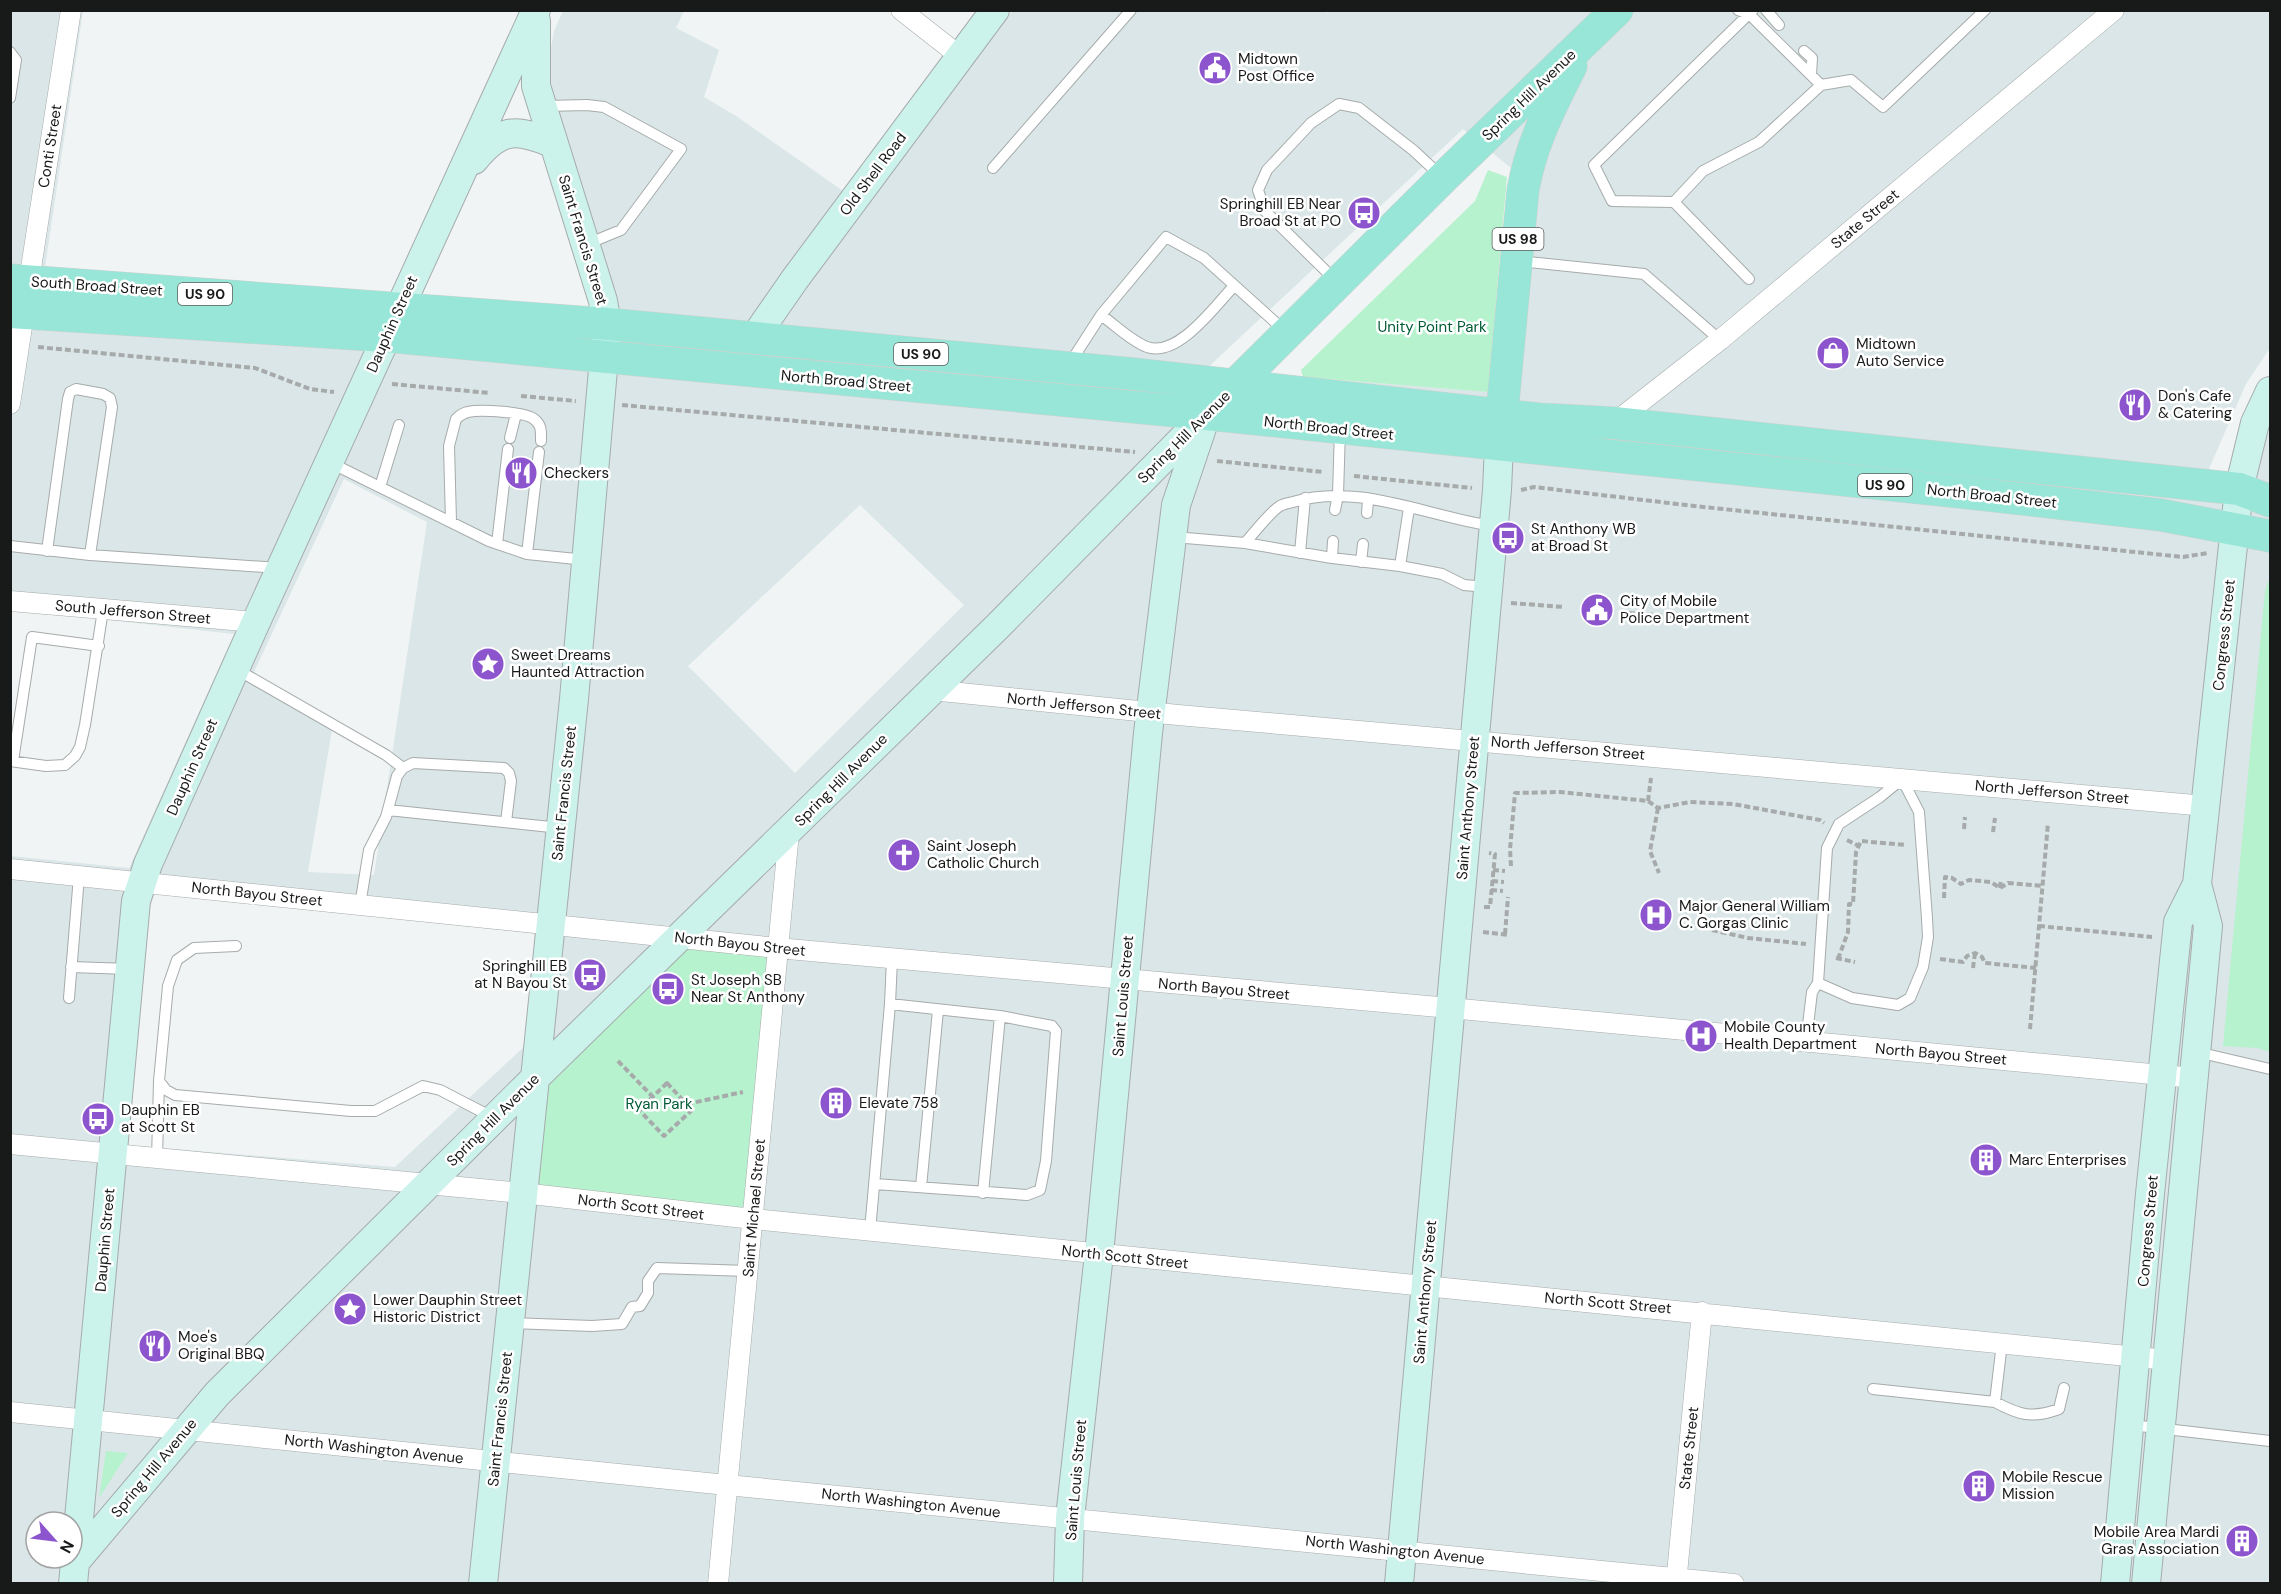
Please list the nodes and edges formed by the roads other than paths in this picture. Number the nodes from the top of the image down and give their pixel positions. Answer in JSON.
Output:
{"nodes":[{"id":1,"x":71,"y":10,"type":"edge"},
{"id":2,"x":536,"y":10,"type":"edge"},
{"id":3,"x":901,"y":10,"type":"edge"},
{"id":4,"x":995,"y":10,"type":"edge"},
{"id":5,"x":1131,"y":10,"type":"edge"},
{"id":6,"x":1617,"y":10,"type":"edge"},
{"id":7,"x":1738,"y":10,"type":"edge"},
{"id":8,"x":1766,"y":10,"type":"edge"},
{"id":9,"x":1985,"y":10,"type":"edge"},
{"id":10,"x":2114,"y":10,"type":"edge"},
{"id":11,"x":1751,"y":12,"type":"edge"},
{"id":12,"x":1779,"y":25,"type":"dead end"},
{"id":13,"x":1582,"y":45,"type":"junction"},
{"id":14,"x":1804,"y":51,"type":"dead end"},
{"id":15,"x":10,"y":52,"type":"edge"},
{"id":16,"x":961,"y":57,"type":"junction"},
{"id":17,"x":1811,"y":75,"type":"junction"},
{"id":18,"x":1821,"y":85,"type":"junction"},
{"id":19,"x":10,"y":98,"type":"edge"},
{"id":20,"x":542,"y":106,"type":"junction"},
{"id":21,"x":552,"y":143,"type":"junction"},
{"id":22,"x":993,"y":168,"type":"dead end"},
{"id":23,"x":460,"y":177,"type":"junction"},
{"id":24,"x":1443,"y":178,"type":"junction"},
{"id":25,"x":1674,"y":202,"type":"junction"},
{"id":26,"x":585,"y":245,"type":"junction"},
{"id":27,"x":1152,"y":253,"type":"junction"},
{"id":28,"x":1516,"y":261,"type":"junction"},
{"id":29,"x":1146,"y":272,"type":"dead end"},
{"id":30,"x":1749,"y":279,"type":"dead end"},
{"id":31,"x":20,"y":281,"type":"edge"},
{"id":32,"x":1338,"y":282,"type":"junction"},
{"id":33,"x":1234,"y":286,"type":"junction"},
{"id":34,"x":1127,"y":294,"type":"dead end"},
{"id":35,"x":399,"y":308,"type":"junction"},
{"id":36,"x":1104,"y":311,"type":"junction"},
{"id":37,"x":17,"y":313,"type":"edge"},
{"id":38,"x":607,"y":324,"type":"junction"},
{"id":39,"x":1287,"y":333,"type":"junction"},
{"id":40,"x":386,"y":336,"type":"junction"},
{"id":41,"x":754,"y":338,"type":"junction"},
{"id":42,"x":1720,"y":340,"type":"junction"},
{"id":43,"x":604,"y":358,"type":"junction"},
{"id":44,"x":1066,"y":368,"type":"junction"},
{"id":45,"x":1235,"y":385,"type":"junction"},
{"id":46,"x":2271,"y":391,"type":"edge"},
{"id":47,"x":10,"y":404,"type":"edge"},
{"id":48,"x":516,"y":414,"type":"junction"},
{"id":49,"x":1207,"y":414,"type":"junction"},
{"id":50,"x":1614,"y":423,"type":"junction"},
{"id":51,"x":399,"y":424,"type":"dead end"},
{"id":52,"x":1340,"y":429,"type":"junction"},
{"id":53,"x":1500,"y":429,"type":"junction"},
{"id":54,"x":330,"y":462,"type":"junction"},
{"id":55,"x":380,"y":487,"type":"junction"},
{"id":56,"x":2239,"y":489,"type":"junction"},
{"id":57,"x":1338,"y":495,"type":"junction"},
{"id":58,"x":1305,"y":498,"type":"junction"},
{"id":59,"x":1368,"y":500,"type":"junction"},
{"id":60,"x":2271,"y":501,"type":"edge"},
{"id":61,"x":1409,"y":508,"type":"junction"},
{"id":62,"x":1335,"y":510,"type":"dead end"},
{"id":63,"x":1366,"y":513,"type":"dead end"},
{"id":64,"x":452,"y":522,"type":"junction"},
{"id":65,"x":1493,"y":526,"type":"junction"},
{"id":66,"x":2235,"y":528,"type":"junction"},
{"id":67,"x":2271,"y":536,"type":"edge"},
{"id":68,"x":1172,"y":537,"type":"junction"},
{"id":69,"x":1333,"y":541,"type":"dead end"},
{"id":70,"x":1245,"y":543,"type":"junction"},
{"id":71,"x":497,"y":544,"type":"junction"},
{"id":72,"x":1362,"y":544,"type":"dead end"},
{"id":73,"x":10,"y":546,"type":"edge"},
{"id":74,"x":47,"y":551,"type":"junction"},
{"id":75,"x":1300,"y":553,"type":"junction"},
{"id":76,"x":526,"y":554,"type":"junction"},
{"id":77,"x":90,"y":555,"type":"junction"},
{"id":78,"x":1332,"y":558,"type":"junction"},
{"id":79,"x":586,"y":560,"type":"junction"},
{"id":80,"x":1361,"y":562,"type":"junction"},
{"id":81,"x":1400,"y":566,"type":"junction"},
{"id":82,"x":281,"y":568,"type":"junction"},
{"id":83,"x":1497,"y":595,"type":"junction"},
{"id":84,"x":10,"y":601,"type":"edge"},
{"id":85,"x":103,"y":610,"type":"junction"},
{"id":86,"x":256,"y":622,"type":"junction"},
{"id":87,"x":99,"y":646,"type":"junction"},
{"id":88,"x":235,"y":669,"type":"junction"},
{"id":89,"x":931,"y":690,"type":"junction"},
{"id":90,"x":1150,"y":712,"type":"junction"},
{"id":91,"x":1474,"y":740,"type":"junction"},
{"id":92,"x":12,"y":761,"type":"edge"},
{"id":93,"x":403,"y":768,"type":"junction"},
{"id":94,"x":1902,"y":778,"type":"junction"},
{"id":95,"x":2206,"y":806,"type":"junction"},
{"id":96,"x":388,"y":810,"type":"junction"},
{"id":97,"x":506,"y":822,"type":"junction"},
{"id":98,"x":561,"y":828,"type":"junction"},
{"id":99,"x":789,"y":832,"type":"junction"},
{"id":100,"x":10,"y":868,"type":"edge"},
{"id":101,"x":79,"y":876,"type":"junction"},
{"id":102,"x":142,"y":881,"type":"junction"},
{"id":103,"x":2197,"y":884,"type":"junction"},
{"id":104,"x":360,"y":905,"type":"junction"},
{"id":105,"x":550,"y":925,"type":"junction"},
{"id":106,"x":680,"y":938,"type":"junction"},
{"id":107,"x":236,"y":946,"type":"dead end"},
{"id":108,"x":777,"y":948,"type":"junction"},
{"id":109,"x":892,"y":959,"type":"junction"},
{"id":110,"x":71,"y":967,"type":"junction"},
{"id":111,"x":129,"y":969,"type":"junction"},
{"id":112,"x":1124,"y":980,"type":"junction"},
{"id":113,"x":1818,"y":983,"type":"junction"},
{"id":114,"x":69,"y":998,"type":"dead end"},
{"id":115,"x":890,"y":1004,"type":"junction"},
{"id":116,"x":1450,"y":1008,"type":"junction"},
{"id":117,"x":938,"y":1010,"type":"junction"},
{"id":118,"x":1000,"y":1016,"type":"junction"},
{"id":119,"x":1806,"y":1042,"type":"junction"},
{"id":120,"x":2195,"y":1065,"type":"junction"},
{"id":121,"x":2271,"y":1069,"type":"edge"},
{"id":122,"x":2164,"y":1075,"type":"junction"},
{"id":123,"x":534,"y":1079,"type":"junction"},
{"id":124,"x":159,"y":1081,"type":"junction"},
{"id":125,"x":495,"y":1118,"type":"junction"},
{"id":126,"x":10,"y":1144,"type":"edge"},
{"id":127,"x":113,"y":1154,"type":"junction"},
{"id":128,"x":157,"y":1159,"type":"junction"},
{"id":129,"x":428,"y":1184,"type":"junction"},
{"id":130,"x":874,"y":1184,"type":"junction"},
{"id":131,"x":921,"y":1187,"type":"junction"},
{"id":132,"x":522,"y":1193,"type":"junction"},
{"id":133,"x":983,"y":1193,"type":"junction"},
{"id":134,"x":753,"y":1220,"type":"junction"},
{"id":135,"x":870,"y":1231,"type":"junction"},
{"id":136,"x":1099,"y":1254,"type":"junction"},
{"id":137,"x":748,"y":1271,"type":"junction"},
{"id":138,"x":1425,"y":1286,"type":"junction"},
{"id":139,"x":1702,"y":1312,"type":"junction"},
{"id":140,"x":510,"y":1323,"type":"junction"},
{"id":141,"x":2002,"y":1343,"type":"junction"},
{"id":142,"x":2137,"y":1357,"type":"junction"},
{"id":143,"x":2168,"y":1360,"type":"junction"},
{"id":144,"x":2064,"y":1388,"type":"dead end"},
{"id":145,"x":1873,"y":1389,"type":"dead end"},
{"id":146,"x":1995,"y":1402,"type":"junction"},
{"id":147,"x":10,"y":1412,"type":"edge"},
{"id":148,"x":88,"y":1419,"type":"junction"},
{"id":149,"x":2130,"y":1425,"type":"junction"},
{"id":150,"x":186,"y":1429,"type":"junction"},
{"id":151,"x":2161,"y":1429,"type":"junction"},
{"id":152,"x":2271,"y":1441,"type":"edge"},
{"id":153,"x":496,"y":1462,"type":"junction"},
{"id":154,"x":727,"y":1485,"type":"junction"},
{"id":155,"x":1070,"y":1518,"type":"junction"},
{"id":156,"x":1401,"y":1550,"type":"junction"},
{"id":157,"x":75,"y":1572,"type":"edge"},
{"id":158,"x":1676,"y":1581,"type":"edge"},
{"id":159,"x":483,"y":1584,"type":"edge"},
{"id":160,"x":718,"y":1584,"type":"edge"},
{"id":161,"x":1068,"y":1584,"type":"edge"},
{"id":162,"x":1399,"y":1584,"type":"edge"},
{"id":163,"x":1734,"y":1584,"type":"edge"},
{"id":164,"x":2115,"y":1584,"type":"edge"},
{"id":165,"x":2146,"y":1584,"type":"edge"}],
"edges":[{"from":1,"to":31,"type":"street","name":"Conti Street"},
{"from":2,"to":20,"type":"street","name":"Saint Francis Street"},
{"from":2,"to":23,"type":"street","name":"Dauphin Street"},
{"from":3,"to":16,"type":"street"},
{"from":4,"to":16,"type":"street","name":"Old Shell Road"},
{"from":5,"to":22,"type":"lane"},
{"from":6,"to":13,"type":"main road","name":"Spring Hill Avenue","number":"US 98"},
{"from":7,"to":11,"type":"lane"},
{"from":8,"to":12,"type":"lane"},
{"from":9,"to":18,"type":"lane"},
{"from":10,"to":42,"type":"street","name":"State Street"},
{"from":11,"to":17,"type":"lane"},
{"from":11,"to":25,"type":"lane"},
{"from":13,"to":24,"type":"main road","name":"Spring Hill Avenue","number":"US 98"},
{"from":13,"to":28,"type":"main road","name":"Saint Anthony Street","number":"US 98"},
{"from":14,"to":17,"type":"lane"},
{"from":15,"to":19,"type":"lane"},
{"from":16,"to":41,"type":"street","name":"Old Shell Road"},
{"from":17,"to":18,"type":"lane"},
{"from":18,"to":25,"type":"lane"},
{"from":20,"to":21,"type":"street","name":"Saint Francis Street"},
{"from":20,"to":26,"type":"lane"},
{"from":21,"to":23,"type":"street"},
{"from":21,"to":26,"type":"street","name":"Saint Francis Street"},
{"from":23,"to":35,"type":"street","name":"Dauphin Street"},
{"from":24,"to":32,"type":"main road","name":"Spring Hill Avenue","number":"US 98"},
{"from":24,"to":32,"type":"lane"},
{"from":25,"to":30,"type":"lane"},
{"from":26,"to":38,"type":"street","name":"Saint Francis Street"},
{"from":27,"to":29,"type":"lane"},
{"from":27,"to":33,"type":"lane"},
{"from":27,"to":36,"type":"lane"},
{"from":28,"to":42,"type":"lane"},
{"from":28,"to":53,"type":"main road","name":"Saint Anthony Street","number":"US 98"},
{"from":31,"to":35,"type":"main road","name":"South Broad Street","number":"US 90"},
{"from":32,"to":39,"type":"main road","name":"Spring Hill Avenue","number":"US 98"},
{"from":33,"to":36,"type":"lane"},
{"from":33,"to":39,"type":"lane"},
{"from":34,"to":36,"type":"lane"},
{"from":35,"to":38,"type":"main road","name":"North Broad Street","number":"US 90"},
{"from":35,"to":40,"type":"street","name":"Dauphin Street"},
{"from":36,"to":44,"type":"lane"},
{"from":37,"to":40,"type":"main road","number":"US 90"},
{"from":37,"to":47,"type":"street"},
{"from":38,"to":41,"type":"main road","name":"North Broad Street","number":"US 90"},
{"from":38,"to":43,"type":"street","name":"Saint Francis Street"},
{"from":39,"to":45,"type":"main road","name":"Spring Hill Avenue","number":"US 98"},
{"from":40,"to":43,"type":"main road","name":"North Broad Street","number":"US 90"},
{"from":40,"to":54,"type":"street","name":"Dauphin Street"},
{"from":41,"to":44,"type":"main road","name":"North Broad Street","number":"US 90"},
{"from":42,"to":50,"type":"street","name":"State Street"},
{"from":43,"to":49,"type":"main road","name":"North Broad Street","number":"US 90"},
{"from":43,"to":79,"type":"street","name":"Saint Francis Street"},
{"from":44,"to":45,"type":"main road","name":"North Broad Street","number":"US 90"},
{"from":45,"to":49,"type":"main road","name":"Spring Hill Avenue"},
{"from":45,"to":53,"type":"main road","name":"North Broad Street","number":"US 90"},
{"from":46,"to":56,"type":"street","name":"Congress Street"},
{"from":48,"to":64,"type":"lane"},
{"from":48,"to":71,"type":"lane"},
{"from":48,"to":76,"type":"lane"},
{"from":49,"to":52,"type":"main road","name":"North Broad Street","number":"US 90"},
{"from":49,"to":68,"type":"street","name":"Saint Louis Street"},
{"from":49,"to":89,"type":"street","name":"Spring Hill Avenue"},
{"from":50,"to":53,"type":"main road","name":"North Broad Street","number":"US 90"},
{"from":50,"to":56,"type":"main road","name":"North Broad Street","number":"US 90"},
{"from":51,"to":55,"type":"lane"},
{"from":52,"to":53,"type":"main road","name":"North Broad Street","number":"US 90"},
{"from":52,"to":57,"type":"lane"},
{"from":53,"to":65,"type":"street","name":"Saint Anthony Street"},
{"from":53,"to":66,"type":"main road","name":"North Broad Street","number":"US 90"},
{"from":54,"to":55,"type":"lane"},
{"from":54,"to":82,"type":"street","name":"Dauphin Street"},
{"from":55,"to":64,"type":"lane"},
{"from":56,"to":60,"type":"main road","name":"North Broad Street","number":"US 90"},
{"from":56,"to":66,"type":"street","name":"Congress Street"},
{"from":57,"to":58,"type":"lane"},
{"from":57,"to":59,"type":"lane"},
{"from":57,"to":62,"type":"lane"},
{"from":58,"to":70,"type":"lane"},
{"from":58,"to":75,"type":"lane"},
{"from":59,"to":61,"type":"lane"},
{"from":59,"to":63,"type":"lane"},
{"from":61,"to":65,"type":"lane"},
{"from":61,"to":81,"type":"lane"},
{"from":64,"to":71,"type":"lane"},
{"from":65,"to":83,"type":"street","name":"Saint Anthony Street"},
{"from":66,"to":67,"type":"main road","name":"North Broad Street","number":"US 90"},
{"from":66,"to":95,"type":"street","name":"Congress Street"},
{"from":68,"to":70,"type":"lane"},
{"from":68,"to":90,"type":"street","name":"Saint Louis Street"},
{"from":69,"to":78,"type":"lane"},
{"from":70,"to":75,"type":"lane"},
{"from":71,"to":76,"type":"lane"},
{"from":72,"to":80,"type":"lane"},
{"from":73,"to":74,"type":"lane"},
{"from":74,"to":77,"type":"lane"},
{"from":74,"to":77,"type":"lane"},
{"from":75,"to":78,"type":"lane"},
{"from":76,"to":79,"type":"lane"},
{"from":77,"to":82,"type":"lane"},
{"from":78,"to":80,"type":"lane"},
{"from":79,"to":98,"type":"street","name":"Saint Francis Street"},
{"from":80,"to":81,"type":"lane"},
{"from":81,"to":83,"type":"lane"},
{"from":82,"to":86,"type":"street","name":"Dauphin Street"},
{"from":83,"to":91,"type":"street","name":"Saint Anthony Street"},
{"from":84,"to":85,"type":"street","name":"South Jefferson Street"},
{"from":85,"to":86,"type":"street","name":"South Jefferson Street"},
{"from":85,"to":87,"type":"lane"},
{"from":86,"to":88,"type":"street","name":"Dauphin Street"},
{"from":87,"to":92,"type":"lane"},
{"from":87,"to":92,"type":"lane"},
{"from":88,"to":93,"type":"lane"},
{"from":88,"to":102,"type":"street","name":"Dauphin Street"},
{"from":89,"to":90,"type":"street","name":"North Jefferson Street"},
{"from":89,"to":99,"type":"street","name":"Spring Hill Avenue"},
{"from":90,"to":91,"type":"street","name":"North Jefferson Street"},
{"from":90,"to":112,"type":"street","name":"Saint Louis Street"},
{"from":91,"to":94,"type":"street","name":"North Jefferson Street"},
{"from":91,"to":116,"type":"street","name":"Saint Anthony Street"},
{"from":93,"to":96,"type":"lane"},
{"from":93,"to":97,"type":"lane"},
{"from":94,"to":95,"type":"street","name":"North Jefferson Street"},
{"from":94,"to":113,"type":"lane"},
{"from":94,"to":113,"type":"lane"},
{"from":95,"to":103,"type":"street","name":"Congress Street"},
{"from":96,"to":97,"type":"lane"},
{"from":96,"to":104,"type":"lane"},
{"from":97,"to":98,"type":"lane"},
{"from":98,"to":105,"type":"street","name":"Saint Francis Street"},
{"from":99,"to":106,"type":"street","name":"Spring Hill Avenue"},
{"from":99,"to":108,"type":"street","name":"Saint Michael Street"},
{"from":100,"to":101,"type":"street","name":"North Bayou Street"},
{"from":101,"to":102,"type":"street","name":"North Bayou Street"},
{"from":101,"to":110,"type":"lane"},
{"from":102,"to":104,"type":"street","name":"North Bayou Street"},
{"from":102,"to":111,"type":"street","name":"Dauphin Street"},
{"from":103,"to":120,"type":"street","name":"Congress Street"},
{"from":103,"to":122,"type":"street","name":"Congress Street"},
{"from":104,"to":105,"type":"street","name":"North Bayou Street"},
{"from":105,"to":106,"type":"street","name":"North Bayou Street"},
{"from":105,"to":123,"type":"street","name":"Saint Francis Street"},
{"from":106,"to":108,"type":"street","name":"North Bayou Street"},
{"from":106,"to":123,"type":"street","name":"Spring Hill Avenue"},
{"from":107,"to":124,"type":"lane"},
{"from":108,"to":109,"type":"street","name":"North Bayou Street"},
{"from":108,"to":134,"type":"street","name":"Saint Michael Street"},
{"from":109,"to":112,"type":"street","name":"North Bayou Street"},
{"from":109,"to":115,"type":"lane"},
{"from":110,"to":111,"type":"lane"},
{"from":110,"to":114,"type":"lane"},
{"from":111,"to":127,"type":"street","name":"Dauphin Street"},
{"from":112,"to":116,"type":"street","name":"North Bayou Street"},
{"from":112,"to":136,"type":"street","name":"Saint Louis Street"},
{"from":113,"to":119,"type":"lane"},
{"from":115,"to":117,"type":"lane"},
{"from":115,"to":130,"type":"lane"},
{"from":116,"to":119,"type":"street","name":"North Bayou Street"},
{"from":116,"to":138,"type":"street","name":"Saint Anthony Street"},
{"from":117,"to":118,"type":"lane"},
{"from":117,"to":131,"type":"lane"},
{"from":118,"to":133,"type":"lane"},
{"from":118,"to":133,"type":"lane"},
{"from":119,"to":122,"type":"street","name":"North Bayou Street"},
{"from":120,"to":121,"type":"lane"},
{"from":120,"to":122,"type":"street","name":"North Bayou Street"},
{"from":120,"to":143,"type":"street","name":"Congress Street"},
{"from":122,"to":142,"type":"street","name":"Congress Street"},
{"from":123,"to":125,"type":"street","name":"Spring Hill Avenue"},
{"from":123,"to":132,"type":"street","name":"Saint Francis Street"},
{"from":124,"to":125,"type":"lane"},
{"from":124,"to":128,"type":"lane"},
{"from":125,"to":129,"type":"street","name":"Spring Hill Avenue"},
{"from":126,"to":127,"type":"street","name":"North Scott Street"},
{"from":127,"to":128,"type":"street","name":"North Scott Street"},
{"from":127,"to":148,"type":"street","name":"Dauphin Street"},
{"from":128,"to":129,"type":"street","name":"North Scott Street"},
{"from":129,"to":132,"type":"street","name":"North Scott Street"},
{"from":129,"to":150,"type":"street","name":"Spring Hill Avenue"},
{"from":130,"to":131,"type":"lane"},
{"from":130,"to":135,"type":"lane"},
{"from":131,"to":133,"type":"lane"},
{"from":132,"to":134,"type":"street","name":"North Scott Street"},
{"from":132,"to":140,"type":"street","name":"Saint Francis Street"},
{"from":134,"to":135,"type":"street","name":"North Scott Street"},
{"from":134,"to":137,"type":"street","name":"Saint Michael Street"},
{"from":135,"to":136,"type":"street","name":"North Scott Street"},
{"from":136,"to":138,"type":"street","name":"North Scott Street"},
{"from":136,"to":155,"type":"street","name":"Saint Louis Street"},
{"from":137,"to":140,"type":"lane"},
{"from":137,"to":154,"type":"street","name":"Saint Michael Street"},
{"from":138,"to":139,"type":"street","name":"North Scott Street"},
{"from":138,"to":156,"type":"street","name":"Saint Anthony Street"},
{"from":139,"to":141,"type":"street","name":"North Scott Street"},
{"from":139,"to":158,"type":"street","name":"State Street"},
{"from":140,"to":153,"type":"street","name":"Saint Francis Street"},
{"from":141,"to":142,"type":"street","name":"North Scott Street"},
{"from":141,"to":146,"type":"lane"},
{"from":142,"to":143,"type":"street","name":"North Scott Street"},
{"from":142,"to":149,"type":"street","name":"Congress Street"},
{"from":143,"to":151,"type":"street","name":"Congress Street"},
{"from":144,"to":146,"type":"lane"},
{"from":145,"to":146,"type":"lane"},
{"from":147,"to":148,"type":"street","name":"North Washington Avenue"},
{"from":148,"to":150,"type":"street","name":"North Washington Avenue"},
{"from":148,"to":157,"type":"street","name":"Dauphin Street"},
{"from":149,"to":151,"type":"lane"},
{"from":149,"to":164,"type":"street","name":"Congress Street"},
{"from":150,"to":153,"type":"street","name":"North Washington Avenue"},
{"from":150,"to":157,"type":"street","name":"Spring Hill Avenue"},
{"from":151,"to":152,"type":"lane"},
{"from":151,"to":165,"type":"street","name":"Congress Street"},
{"from":153,"to":154,"type":"street","name":"North Washington Avenue"},
{"from":153,"to":159,"type":"street","name":"Saint Francis Street"},
{"from":154,"to":155,"type":"street","name":"North Washington Avenue"},
{"from":154,"to":160,"type":"street","name":"Saint Michael Street"},
{"from":155,"to":156,"type":"street","name":"North Washington Avenue"},
{"from":155,"to":161,"type":"street","name":"Saint Louis Street"},
{"from":156,"to":158,"type":"street","name":"North Washington Avenue"},
{"from":156,"to":162,"type":"street","name":"Saint Anthony Street"},
{"from":158,"to":163,"type":"street","name":"North Washington Avenue"}]}
